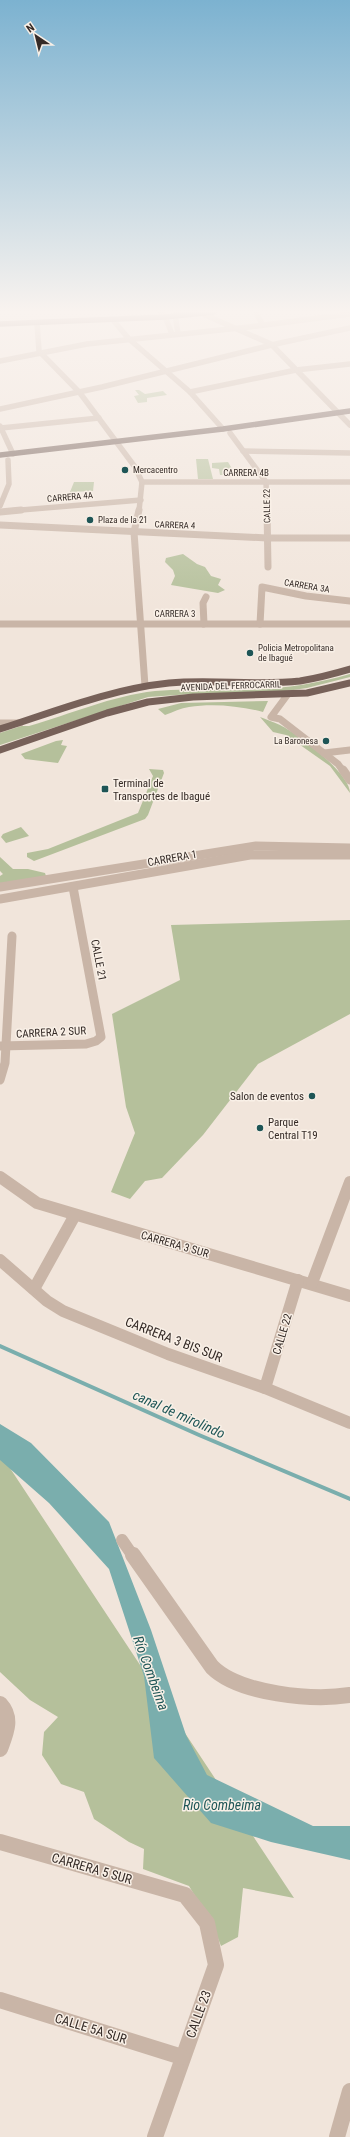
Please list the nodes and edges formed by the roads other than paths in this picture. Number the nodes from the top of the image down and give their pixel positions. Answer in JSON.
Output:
{"nodes":[{"id":1,"x":94,"y":412,"type":"edge"},
{"id":2,"x":208,"y":412,"type":"edge"},
{"id":3,"x":339,"y":412,"type":"junction"},
{"id":4,"x":342,"y":412,"type":"edge"},
{"id":5,"x":347,"y":417,"type":"edge"},
{"id":6,"x":99,"y":418,"type":"junction"},
{"id":7,"x":350,"y":425,"type":"edge"},
{"id":8,"x":1,"y":427,"type":"edge"},
{"id":9,"x":223,"y":428,"type":"junction"},
{"id":10,"x":230,"y":433,"type":"junction"},
{"id":11,"x":118,"y":444,"type":"junction"},
{"id":12,"x":243,"y":451,"type":"junction"},
{"id":13,"x":350,"y":453,"type":"edge"},
{"id":14,"x":13,"y":454,"type":"junction"},
{"id":15,"x":0,"y":455,"type":"edge"},
{"id":16,"x":0,"y":460,"type":"edge"},
{"id":17,"x":8,"y":460,"type":"junction"},
{"id":18,"x":142,"y":482,"type":"junction"},
{"id":19,"x":266,"y":482,"type":"junction"},
{"id":20,"x":350,"y":482,"type":"edge"},
{"id":21,"x":141,"y":500,"type":"junction"},
{"id":22,"x":0,"y":506,"type":"edge"},
{"id":23,"x":0,"y":512,"type":"edge"},
{"id":24,"x":0,"y":524,"type":"edge"},
{"id":25,"x":134,"y":532,"type":"junction"},
{"id":26,"x":268,"y":538,"type":"junction"},
{"id":27,"x":350,"y":538,"type":"edge"},
{"id":28,"x":268,"y":567,"type":"dead end"},
{"id":29,"x":206,"y":597,"type":"dead end"},
{"id":30,"x":350,"y":601,"type":"edge"},
{"id":31,"x":141,"y":623,"type":"junction"},
{"id":32,"x":0,"y":624,"type":"edge"},
{"id":33,"x":204,"y":624,"type":"junction"},
{"id":34,"x":260,"y":624,"type":"junction"},
{"id":35,"x":350,"y":624,"type":"edge"},
{"id":36,"x":350,"y":669,"type":"edge"},
{"id":37,"x":350,"y":683,"type":"edge"},
{"id":38,"x":145,"y":686,"type":"junction"},
{"id":39,"x":288,"y":694,"type":"junction"},
{"id":40,"x":0,"y":723,"type":"edge"},
{"id":41,"x":20,"y":723,"type":"junction"},
{"id":42,"x":0,"y":729,"type":"edge"},
{"id":43,"x":0,"y":750,"type":"edge"},
{"id":44,"x":350,"y":750,"type":"edge"},
{"id":45,"x":324,"y":753,"type":"junction"},
{"id":46,"x":350,"y":780,"type":"edge"},
{"id":47,"x":350,"y":848,"type":"edge"},
{"id":48,"x":350,"y":856,"type":"edge"},
{"id":49,"x":0,"y":887,"type":"edge"},
{"id":50,"x":73,"y":888,"type":"junction"},
{"id":51,"x":0,"y":899,"type":"edge"},
{"id":52,"x":12,"y":936,"type":"dead end"},
{"id":53,"x":101,"y":1037,"type":"joint"},
{"id":54,"x":3,"y":1046,"type":"edge"},
{"id":55,"x":0,"y":1080,"type":"edge"},
{"id":56,"x":2,"y":1182,"type":"edge"},
{"id":57,"x":350,"y":1182,"type":"edge"},
{"id":58,"x":75,"y":1215,"type":"junction"},
{"id":59,"x":0,"y":1260,"type":"edge"},
{"id":60,"x":298,"y":1280,"type":"junction"},
{"id":61,"x":312,"y":1283,"type":"junction"},
{"id":62,"x":34,"y":1289,"type":"junction"},
{"id":63,"x":350,"y":1296,"type":"edge"},
{"id":64,"x":265,"y":1388,"type":"junction"},
{"id":65,"x":350,"y":1423,"type":"edge"},
{"id":66,"x":122,"y":1540,"type":"dead end"},
{"id":67,"x":350,"y":1695,"type":"edge"},
{"id":68,"x":3,"y":1707,"type":"edge"},
{"id":69,"x":0,"y":1749,"type":"edge"},
{"id":70,"x":0,"y":1842,"type":"edge"},
{"id":71,"x":185,"y":1895,"type":"joint"},
{"id":72,"x":0,"y":2000,"type":"edge"},
{"id":73,"x":182,"y":2057,"type":"junction"},
{"id":74,"x":350,"y":2091,"type":"edge"},
{"id":75,"x":155,"y":2137,"type":"edge"},
{"id":76,"x":337,"y":2137,"type":"edge"}],
"edges":[{"from":1,"to":6,"type":"street"},
{"from":2,"to":9,"type":"street"},
{"from":3,"to":4,"type":"main road"},
{"from":3,"to":5,"type":"street"},
{"from":3,"to":9,"type":"main road"},
{"from":5,"to":7,"type":"street"},
{"from":5,"to":10,"type":"main road"},
{"from":6,"to":8,"type":"street"},
{"from":6,"to":11,"type":"street"},
{"from":8,"to":14,"type":"street"},
{"from":9,"to":11,"type":"main road"},
{"from":10,"to":11,"type":"main road"},
{"from":10,"to":12,"type":"street","name":"CALLE 22"},
{"from":11,"to":14,"type":"main road"},
{"from":11,"to":17,"type":"main road"},
{"from":11,"to":18,"type":"street"},
{"from":12,"to":13,"type":"street"},
{"from":12,"to":19,"type":"street","name":"CALLE 22"},
{"from":14,"to":15,"type":"main road"},
{"from":16,"to":17,"type":"main road"},
{"from":17,"to":22,"type":"street"},
{"from":18,"to":19,"type":"street","name":"CARRERA 4B"},
{"from":18,"to":21,"type":"street"},
{"from":19,"to":20,"type":"street","name":"CARRERA 4B"},
{"from":19,"to":26,"type":"street","name":"CALLE 22"},
{"from":21,"to":23,"type":"street","name":"CARRERA 4A"},
{"from":21,"to":25,"type":"street"},
{"from":24,"to":25,"type":"street","name":"CARRERA 4"},
{"from":25,"to":26,"type":"street","name":"CARRERA 4"},
{"from":25,"to":31,"type":"street"},
{"from":26,"to":27,"type":"street","name":"CARRERA 4"},
{"from":26,"to":28,"type":"street","name":"CALLE 22"},
{"from":29,"to":33,"type":"street"},
{"from":30,"to":34,"type":"street","name":"CARRERA 3A"},
{"from":31,"to":32,"type":"street","name":"CARRERA 3"},
{"from":31,"to":33,"type":"street","name":"CARRERA 3"},
{"from":31,"to":38,"type":"street"},
{"from":33,"to":34,"type":"street","name":"CARRERA 3"},
{"from":34,"to":35,"type":"street","name":"CARRERA 3"},
{"from":36,"to":38,"type":"main road","name":"AVENIDA DEL FERROCARRIL"},
{"from":37,"to":39,"type":"main road","name":"AVENIDA DEL FERROCARRIL"},
{"from":38,"to":41,"type":"main road","name":"AVENIDA DEL FERROCARRIL"},
{"from":39,"to":43,"type":"main road","name":"AVENIDA DEL FERROCARRIL"},
{"from":39,"to":45,"type":"street"},
{"from":40,"to":41,"type":"street"},
{"from":41,"to":42,"type":"main road","name":"AVENIDA DEL FERROCARRIL"},
{"from":44,"to":45,"type":"street"},
{"from":45,"to":46,"type":"street"},
{"from":47,"to":49,"type":"street","name":"CARRERA 1"},
{"from":48,"to":50,"type":"street","name":"CARRERA 1"},
{"from":50,"to":51,"type":"street","name":"CARRERA 1"},
{"from":50,"to":53,"type":"street","name":"CALLE 21"},
{"from":52,"to":54,"type":"street"},
{"from":53,"to":54,"type":"street","name":"CARRERA 2 SUR"},
{"from":54,"to":55,"type":"street"},
{"from":56,"to":58,"type":"street","name":"CARRERA 3 SUR"},
{"from":57,"to":61,"type":"street"},
{"from":58,"to":60,"type":"street","name":"CARRERA 3 SUR"},
{"from":58,"to":62,"type":"street"},
{"from":59,"to":62,"type":"street","name":"CARRERA 3 BIS SUR"},
{"from":60,"to":61,"type":"street","name":"CARRERA 3 SUR"},
{"from":60,"to":64,"type":"street","name":"CALLE 22"},
{"from":61,"to":63,"type":"street","name":"CARRERA 3 SUR"},
{"from":62,"to":64,"type":"street","name":"CARRERA 3 BIS SUR"},
{"from":64,"to":65,"type":"street","name":"CARRERA 3 BIS SUR"},
{"from":66,"to":67,"type":"street"},
{"from":68,"to":69,"type":"street"},
{"from":70,"to":71,"type":"street","name":"CARRERA 5 SUR"},
{"from":71,"to":73,"type":"street","name":"CALLE 23"},
{"from":72,"to":73,"type":"street","name":"CALLE 5A SUR"},
{"from":73,"to":75,"type":"street","name":"CALLE 23"},
{"from":74,"to":76,"type":"street"}]}
